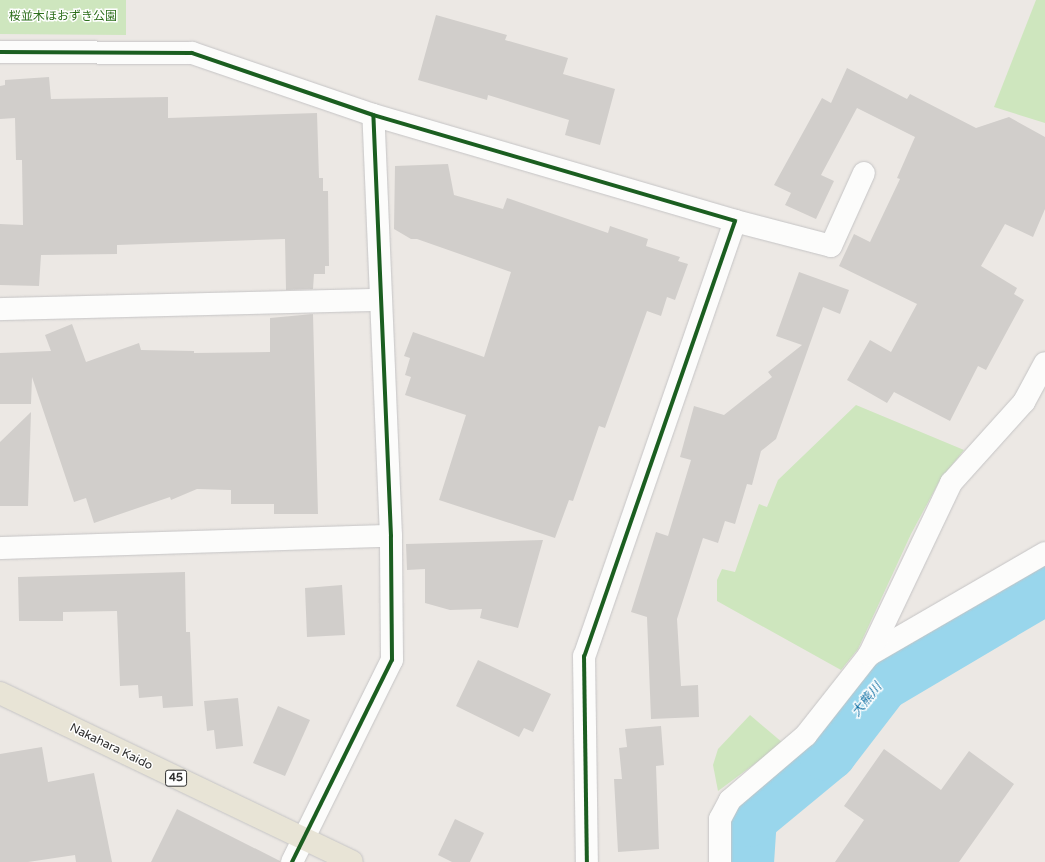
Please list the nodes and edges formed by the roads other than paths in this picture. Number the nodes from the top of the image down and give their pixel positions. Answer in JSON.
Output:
{"nodes":[{"id":1,"x":0,"y":52,"type":"edge"},
{"id":2,"x":373,"y":115,"type":"junction"},
{"id":3,"x":864,"y":174,"type":"dead end"},
{"id":4,"x":735,"y":221,"type":"junction"},
{"id":5,"x":381,"y":300,"type":"junction"},
{"id":6,"x":0,"y":309,"type":"edge"},
{"id":7,"x":1045,"y":363,"type":"edge"},
{"id":8,"x":390,"y":536,"type":"junction"},
{"id":9,"x":0,"y":548,"type":"edge"},
{"id":10,"x":1045,"y":553,"type":"edge"},
{"id":11,"x":869,"y":655,"type":"junction"},
{"id":12,"x":0,"y":694,"type":"edge"},
{"id":13,"x":303,"y":838,"type":"junction"},
{"id":14,"x":292,"y":862,"type":"edge"},
{"id":15,"x":352,"y":862,"type":"edge"},
{"id":16,"x":587,"y":862,"type":"edge"},
{"id":17,"x":720,"y":862,"type":"edge"}],
"edges":[{"from":1,"to":2,"type":"street"},
{"from":2,"to":4,"type":"street"},
{"from":2,"to":5,"type":"street"},
{"from":3,"to":4,"type":"street"},
{"from":4,"to":16,"type":"street"},
{"from":5,"to":6,"type":"street"},
{"from":5,"to":8,"type":"street"},
{"from":7,"to":11,"type":"street"},
{"from":8,"to":9,"type":"street"},
{"from":8,"to":13,"type":"street"},
{"from":10,"to":11,"type":"street"},
{"from":11,"to":17,"type":"street"},
{"from":12,"to":13,"type":"main road","name":"Nakahara Kaido","number":"45"},
{"from":13,"to":14,"type":"street"},
{"from":13,"to":15,"type":"main road","name":"Nakahara Kaido","number":"45"}]}
